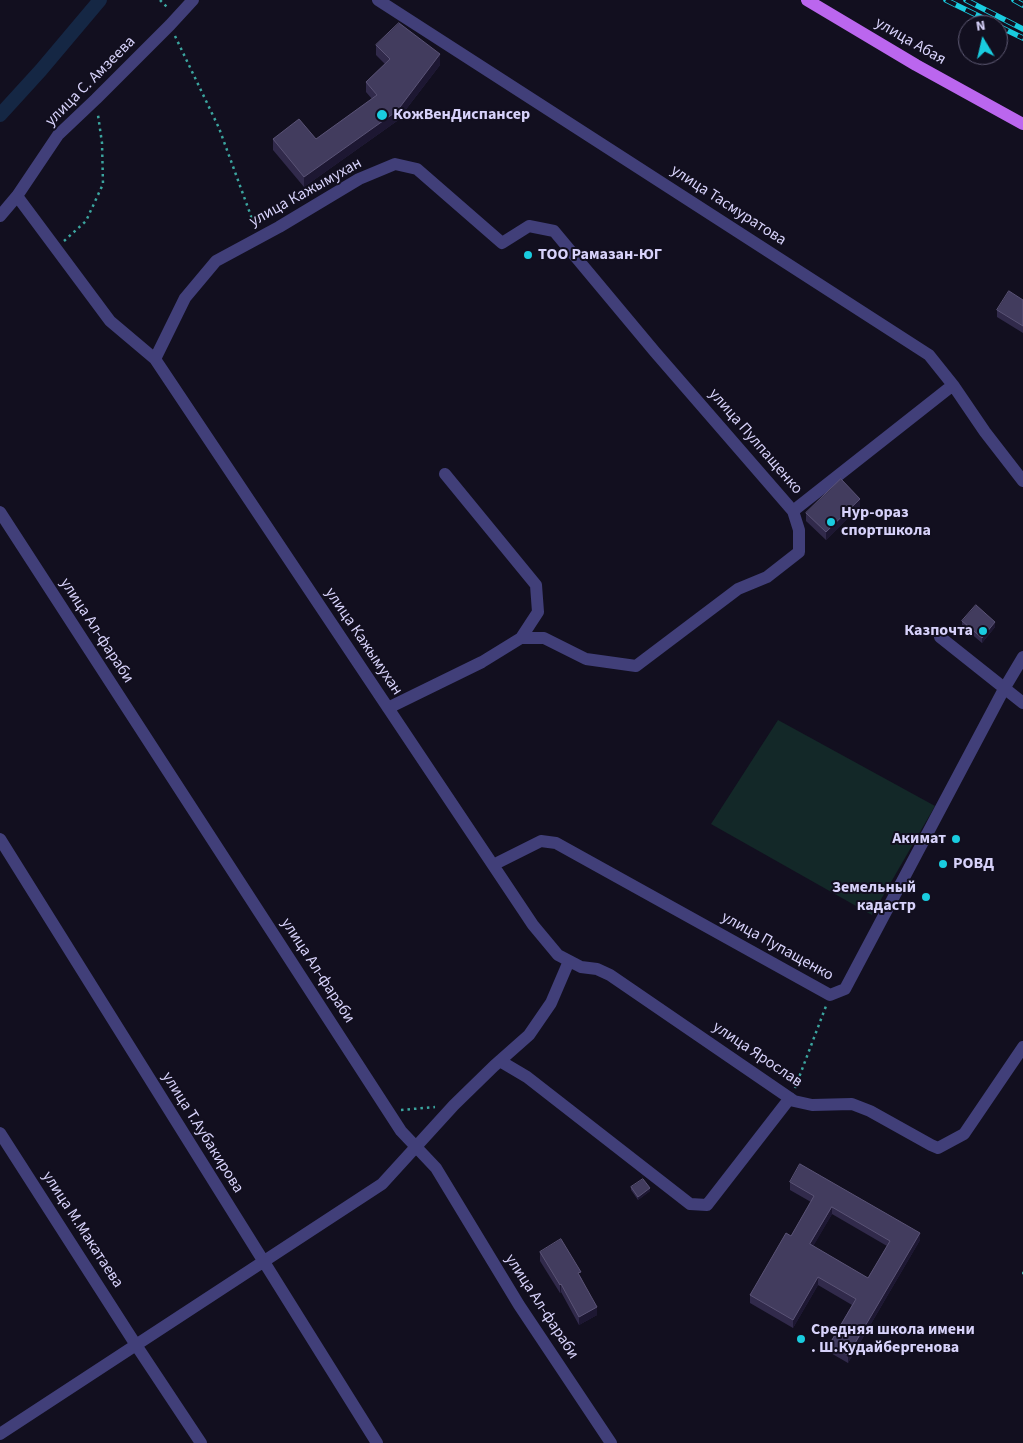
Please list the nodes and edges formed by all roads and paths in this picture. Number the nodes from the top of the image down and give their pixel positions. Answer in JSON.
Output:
{"nodes":[{"id":1,"x":192,"y":0,"type":"edge"},
{"id":2,"x":378,"y":0,"type":"edge"},
{"id":3,"x":807,"y":0,"type":"edge"},
{"id":4,"x":170,"y":26,"type":"junction"},
{"id":5,"x":96,"y":99,"type":"junction"},
{"id":6,"x":1023,"y":124,"type":"edge"},
{"id":7,"x":17,"y":196,"type":"junction"},
{"id":8,"x":0,"y":216,"type":"edge"},
{"id":9,"x":259,"y":238,"type":"junction"},
{"id":10,"x":502,"y":243,"type":"joint"},
{"id":11,"x":56,"y":249,"type":"junction"},
{"id":12,"x":155,"y":359,"type":"junction"},
{"id":13,"x":953,"y":385,"type":"junction"},
{"id":14,"x":445,"y":474,"type":"dead end"},
{"id":15,"x":1023,"y":481,"type":"edge"},
{"id":16,"x":793,"y":511,"type":"junction"},
{"id":17,"x":0,"y":512,"type":"edge"},
{"id":18,"x":940,"y":637,"type":"dead end"},
{"id":19,"x":521,"y":638,"type":"junction"},
{"id":20,"x":1023,"y":657,"type":"edge"},
{"id":21,"x":1004,"y":688,"type":"junction"},
{"id":22,"x":1023,"y":703,"type":"edge"},
{"id":23,"x":388,"y":708,"type":"junction"},
{"id":24,"x":0,"y":839,"type":"edge"},
{"id":25,"x":493,"y":865,"type":"junction"},
{"id":26,"x":546,"y":941,"type":"joint"},
{"id":27,"x":569,"y":961,"type":"junction"},
{"id":28,"x":830,"y":995,"type":"junction"},
{"id":29,"x":1023,"y":1047,"type":"edge"},
{"id":30,"x":500,"y":1061,"type":"junction"},
{"id":31,"x":790,"y":1098,"type":"junction"},
{"id":32,"x":454,"y":1105,"type":"junction"},
{"id":33,"x":389,"y":1112,"type":"junction"},
{"id":34,"x":0,"y":1133,"type":"edge"},
{"id":35,"x":416,"y":1146,"type":"junction"},
{"id":36,"x":263,"y":1263,"type":"junction"},
{"id":37,"x":136,"y":1345,"type":"junction"},
{"id":38,"x":0,"y":1434,"type":"edge"},
{"id":39,"x":201,"y":1443,"type":"edge"},
{"id":40,"x":377,"y":1443,"type":"edge"},
{"id":41,"x":611,"y":1443,"type":"edge"}],
"edges":[{"from":1,"to":4,"type":"street","name":"улица С. Амзеева"},
{"from":2,"to":13,"type":"street","name":"улица Тасмуратова"},
{"from":3,"to":6,"type":"main road","name":"улица Абая"},
{"from":4,"to":5,"type":"street","name":"улица С. Амзеева"},
{"from":4,"to":9,"type":"path"},
{"from":5,"to":7,"type":"street","name":"улица С. Амзеева"},
{"from":5,"to":11,"type":"path"},
{"from":7,"to":8,"type":"street","name":"улица С. Амзеева"},
{"from":7,"to":11,"type":"street","name":"улица Кажымухан"},
{"from":9,"to":10,"type":"street","name":"улица Кажымухан"},
{"from":9,"to":12,"type":"street","name":"улица Кажымухан"},
{"from":10,"to":16,"type":"street","name":"улица Пулпащенко"},
{"from":11,"to":12,"type":"street","name":"улица Кажымухан"},
{"from":12,"to":23,"type":"street","name":"улица Кажымухан"},
{"from":13,"to":15,"type":"street","name":"улица Тасмуратова"},
{"from":13,"to":16,"type":"street"},
{"from":14,"to":19,"type":"street"},
{"from":16,"to":19,"type":"street","name":"улица Пулпащенко"},
{"from":17,"to":33,"type":"street","name":"улица Ал-фараби"},
{"from":18,"to":21,"type":"street"},
{"from":19,"to":23,"type":"street"},
{"from":20,"to":21,"type":"street","name":"улица Пупащенко"},
{"from":21,"to":22,"type":"street"},
{"from":21,"to":28,"type":"street","name":"улица Пупащенко"},
{"from":23,"to":25,"type":"street","name":"улица Кажымухан"},
{"from":24,"to":36,"type":"street","name":"улица Т.Аубакирова"},
{"from":25,"to":26,"type":"street","name":"улица Кажымухан"},
{"from":25,"to":28,"type":"street","name":"улица Пупащенко"},
{"from":26,"to":27,"type":"street","name":"улица Ярослав"},
{"from":27,"to":30,"type":"street"},
{"from":27,"to":31,"type":"street","name":"улица Ярослав"},
{"from":28,"to":31,"type":"path"},
{"from":29,"to":31,"type":"street","name":"улица Ярослав"},
{"from":30,"to":31,"type":"street"},
{"from":30,"to":32,"type":"street"},
{"from":32,"to":33,"type":"path"},
{"from":32,"to":35,"type":"street"},
{"from":33,"to":35,"type":"street","name":"улица Ал-фараби"},
{"from":34,"to":37,"type":"street","name":"улица М.Макатаева"},
{"from":35,"to":36,"type":"street"},
{"from":35,"to":41,"type":"street","name":"улица Ал-фараби"},
{"from":36,"to":37,"type":"street"},
{"from":36,"to":40,"type":"street","name":"улица Т.Аубакирова"},
{"from":37,"to":38,"type":"street"},
{"from":37,"to":39,"type":"street","name":"улица М.Макатаева"}]}
